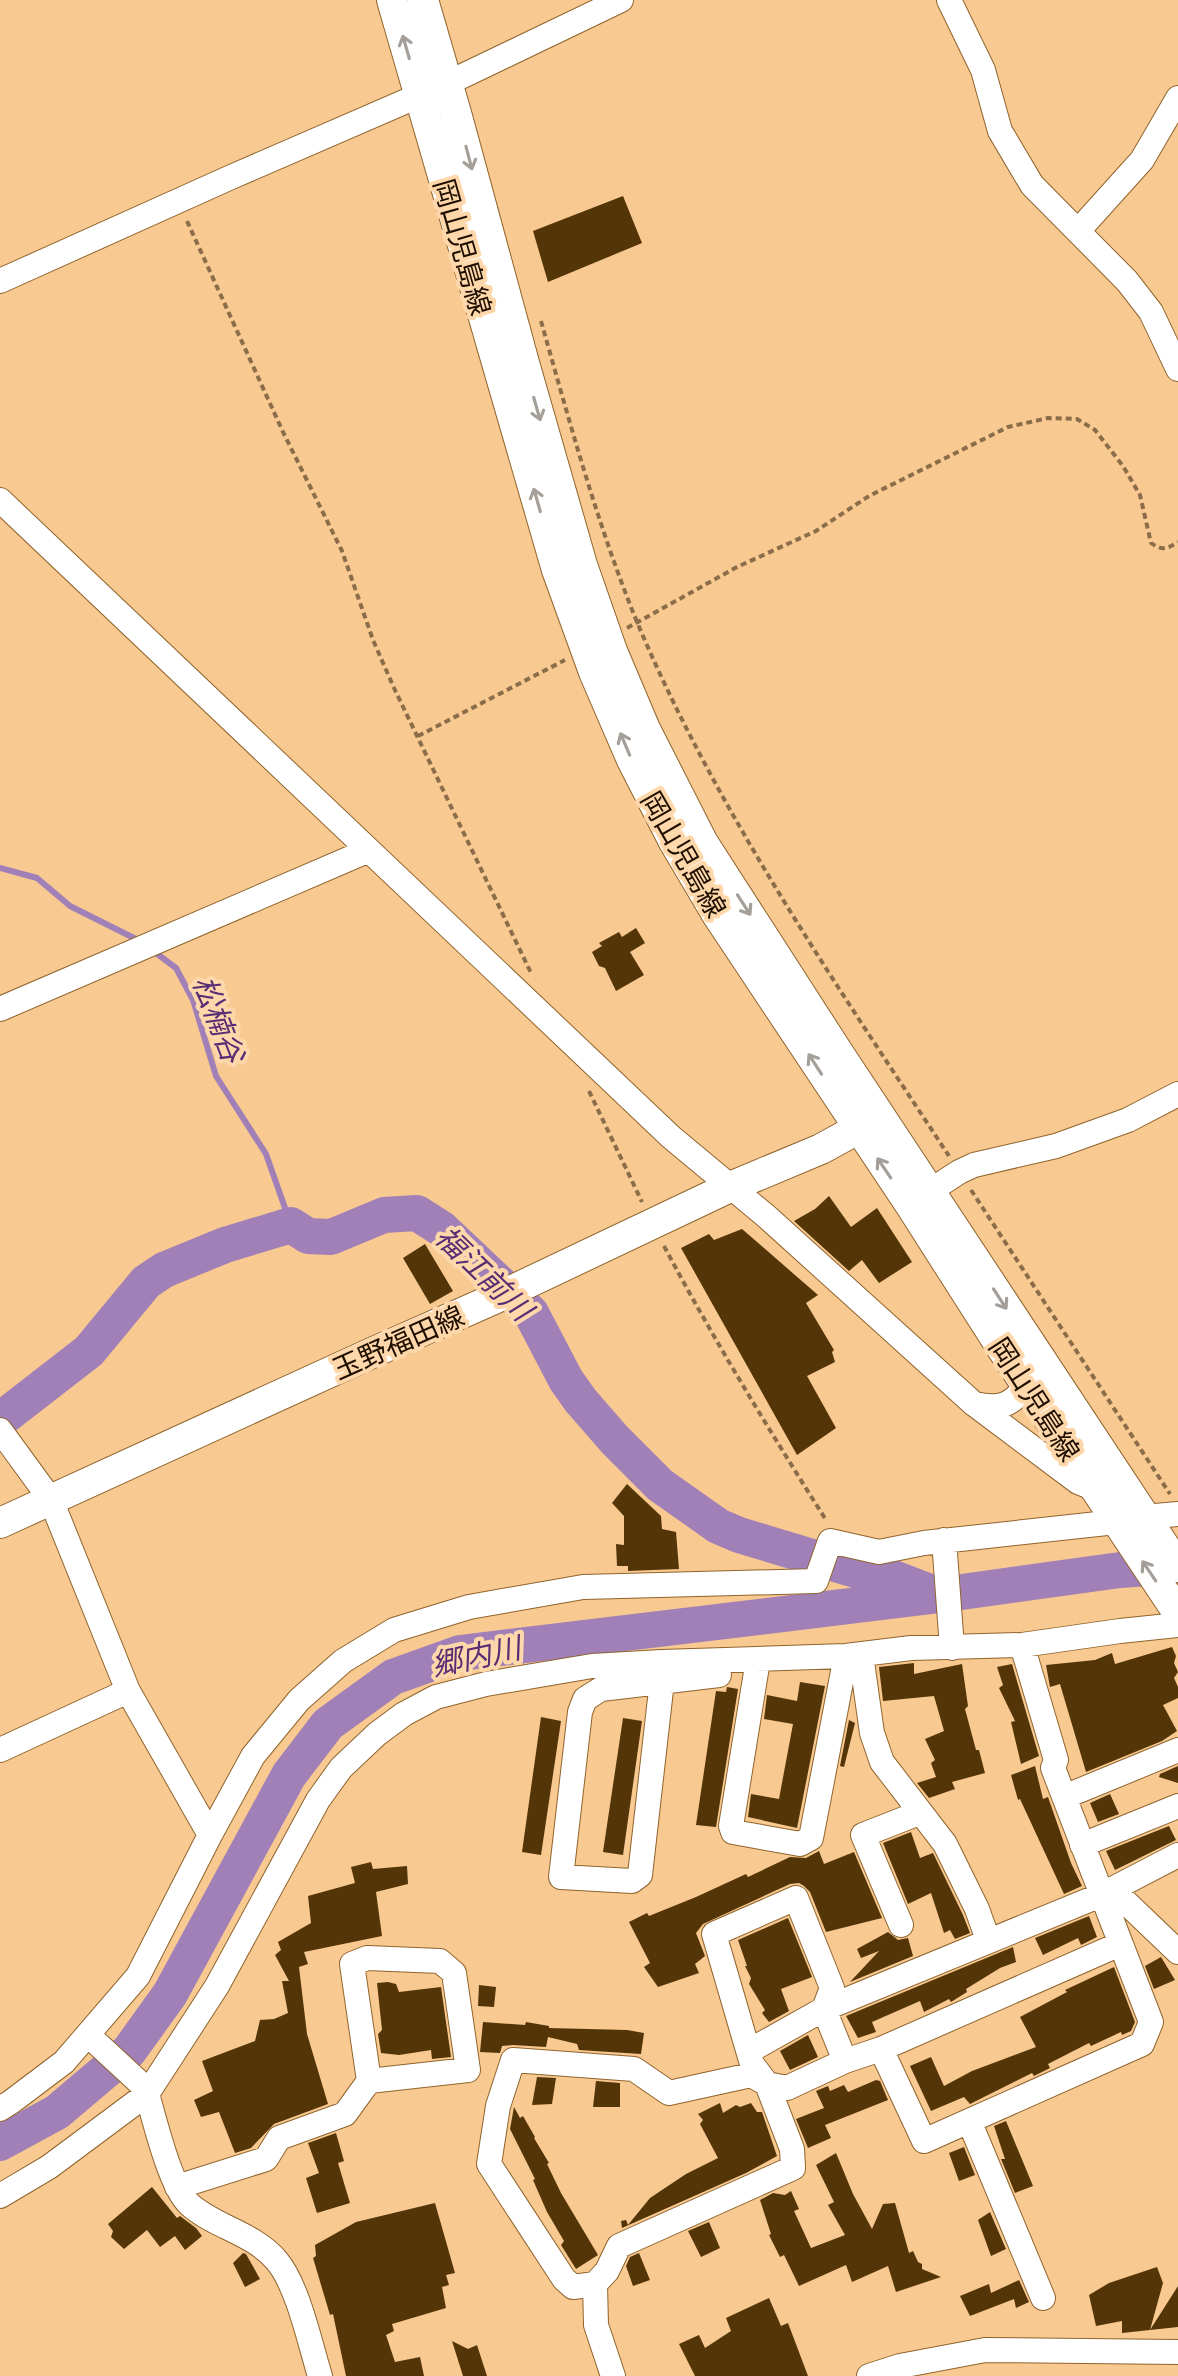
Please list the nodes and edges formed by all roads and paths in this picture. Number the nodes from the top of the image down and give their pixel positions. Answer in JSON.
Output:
{"nodes":[{"id":1,"x":392,"y":0,"type":"edge"},
{"id":2,"x":423,"y":0,"type":"edge"},
{"id":3,"x":621,"y":0,"type":"edge"},
{"id":4,"x":949,"y":0,"type":"edge"},
{"id":5,"x":448,"y":83,"type":"junction"},
{"id":6,"x":420,"y":95,"type":"junction"},
{"id":7,"x":1178,"y":98,"type":"edge"},
{"id":8,"x":178,"y":200,"type":"junction"},
{"id":9,"x":1078,"y":231,"type":"junction"},
{"id":10,"x":0,"y":281,"type":"edge"},
{"id":11,"x":538,"y":312,"type":"dead end"},
{"id":12,"x":1178,"y":369,"type":"edge"},
{"id":13,"x":0,"y":500,"type":"edge"},
{"id":14,"x":1178,"y":542,"type":"edge"},
{"id":15,"x":638,"y":622,"type":"junction"},
{"id":16,"x":597,"y":645,"type":"junction"},
{"id":17,"x":418,"y":736,"type":"junction"},
{"id":18,"x":367,"y":851,"type":"junction"},
{"id":19,"x":533,"y":977,"type":"dead end"},
{"id":20,"x":0,"y":1009,"type":"edge"},
{"id":21,"x":586,"y":1085,"type":"dead end"},
{"id":22,"x":1178,"y":1094,"type":"edge"},
{"id":23,"x":870,"y":1122,"type":"junction"},
{"id":24,"x":959,"y":1172,"type":"junction"},
{"id":25,"x":730,"y":1187,"type":"junction"},
{"id":26,"x":930,"y":1191,"type":"junction"},
{"id":27,"x":650,"y":1218,"type":"junction"},
{"id":28,"x":959,"y":1259,"type":"junction"},
{"id":29,"x":1026,"y":1386,"type":"junction"},
{"id":30,"x":974,"y":1404,"type":"junction"},
{"id":31,"x":0,"y":1430,"type":"edge"},
{"id":32,"x":1095,"y":1489,"type":"junction"},
{"id":33,"x":51,"y":1500,"type":"junction"},
{"id":34,"x":1174,"y":1504,"type":"edge"},
{"id":35,"x":0,"y":1523,"type":"edge"},
{"id":36,"x":1133,"y":1524,"type":"junction"},
{"id":37,"x":944,"y":1544,"type":"junction"},
{"id":38,"x":830,"y":1554,"type":"junction"},
{"id":39,"x":1178,"y":1567,"type":"edge"},
{"id":40,"x":1178,"y":1612,"type":"edge"},
{"id":41,"x":1178,"y":1625,"type":"edge"},
{"id":42,"x":952,"y":1643,"type":"junction"},
{"id":43,"x":1022,"y":1645,"type":"junction"},
{"id":44,"x":850,"y":1659,"type":"junction"},
{"id":45,"x":757,"y":1666,"type":"junction"},
{"id":46,"x":662,"y":1671,"type":"junction"},
{"id":47,"x":128,"y":1691,"type":"junction"},
{"id":48,"x":0,"y":1750,"type":"edge"},
{"id":49,"x":1178,"y":1750,"type":"edge"},
{"id":50,"x":1064,"y":1797,"type":"junction"},
{"id":51,"x":1178,"y":1806,"type":"edge"},
{"id":52,"x":919,"y":1813,"type":"junction"},
{"id":53,"x":210,"y":1835,"type":"junction"},
{"id":54,"x":1082,"y":1845,"type":"junction"},
{"id":55,"x":1178,"y":1855,"type":"edge"},
{"id":56,"x":1107,"y":1892,"type":"junction"},
{"id":57,"x":901,"y":1925,"type":"dead end"},
{"id":58,"x":988,"y":1940,"type":"junction"},
{"id":59,"x":1120,"y":1944,"type":"junction"},
{"id":60,"x":1178,"y":1952,"type":"edge"},
{"id":61,"x":824,"y":2009,"type":"junction"},
{"id":62,"x":90,"y":2037,"type":"junction"},
{"id":63,"x":881,"y":2049,"type":"junction"},
{"id":64,"x":749,"y":2051,"type":"junction"},
{"id":65,"x":845,"y":2061,"type":"junction"},
{"id":66,"x":369,"y":2081,"type":"junction"},
{"id":67,"x":767,"y":2084,"type":"junction"},
{"id":68,"x":144,"y":2089,"type":"junction"},
{"id":69,"x":0,"y":2109,"type":"edge"},
{"id":70,"x":970,"y":2123,"type":"junction"},
{"id":71,"x":177,"y":2187,"type":"junction"},
{"id":72,"x":0,"y":2196,"type":"edge"},
{"id":73,"x":595,"y":2284,"type":"junction"},
{"id":74,"x":1043,"y":2298,"type":"dead end"},
{"id":75,"x":1178,"y":2352,"type":"edge"},
{"id":76,"x":320,"y":2376,"type":"edge"},
{"id":77,"x":613,"y":2376,"type":"edge"},
{"id":78,"x":869,"y":2376,"type":"edge"}],
"edges":[{"from":6,"to":1,"type":"main road","name":"岡山児島線","one_way":true},
{"from":2,"to":5,"type":"main road","name":"岡山児島線"},
{"from":3,"to":5,"type":"street"},
{"from":4,"to":9,"type":"street"},
{"from":5,"to":6,"type":"street"},
{"from":5,"to":16,"type":"main road","name":"岡山児島線","one_way":true},
{"from":6,"to":8,"type":"street"},
{"from":16,"to":6,"type":"main road","name":"岡山児島線","one_way":true},
{"from":7,"to":9,"type":"street"},
{"from":8,"to":10,"type":"street"},
{"from":8,"to":17,"type":"path"},
{"from":9,"to":12,"type":"street"},
{"from":11,"to":15,"type":"path"},
{"from":13,"to":18,"type":"street"},
{"from":14,"to":15,"type":"path"},
{"from":15,"to":16,"type":"path"},
{"from":15,"to":24,"type":"path"},
{"from":16,"to":17,"type":"path"},
{"from":16,"to":23,"type":"main road","name":"岡山児島線"},
{"from":17,"to":19,"type":"path"},
{"from":18,"to":20,"type":"street"},
{"from":18,"to":25,"type":"street"},
{"from":21,"to":27,"type":"path"},
{"from":22,"to":24,"type":"street"},
{"from":23,"to":25,"type":"main road","name":"玉野福田線"},
{"from":23,"to":26,"type":"main road","name":"岡山児島線"},
{"from":28,"to":23,"type":"main road","name":"岡山児島線","one_way":true},
{"from":24,"to":26,"type":"street"},
{"from":24,"to":34,"type":"path"},
{"from":25,"to":27,"type":"main road","name":"玉野福田線"},
{"from":25,"to":30,"type":"street"},
{"from":26,"to":28,"type":"main road","name":"岡山児島線"},
{"from":27,"to":33,"type":"main road","name":"玉野福田線"},
{"from":27,"to":38,"type":"path"},
{"from":28,"to":29,"type":"main road","name":"岡山児島線"},
{"from":28,"to":36,"type":"main road","name":"岡山児島線","one_way":true},
{"from":29,"to":30,"type":"street"},
{"from":29,"to":32,"type":"main road","name":"岡山児島線"},
{"from":30,"to":32,"type":"street"},
{"from":31,"to":33,"type":"street"},
{"from":32,"to":36,"type":"main road","name":"岡山児島線"},
{"from":33,"to":35,"type":"main road","name":"玉野福田線"},
{"from":33,"to":47,"type":"street"},
{"from":34,"to":36,"type":"street"},
{"from":36,"to":37,"type":"street"},
{"from":36,"to":39,"type":"main road","name":"岡山児島線"},
{"from":40,"to":36,"type":"main road","name":"岡山児島線","one_way":true},
{"from":37,"to":38,"type":"street"},
{"from":37,"to":42,"type":"street"},
{"from":38,"to":53,"type":"street"},
{"from":41,"to":43,"type":"street"},
{"from":42,"to":43,"type":"street"},
{"from":42,"to":44,"type":"street"},
{"from":43,"to":50,"type":"street"},
{"from":44,"to":45,"type":"street"},
{"from":44,"to":45,"type":"street"},
{"from":44,"to":52,"type":"street"},
{"from":45,"to":46,"type":"street"},
{"from":46,"to":46,"type":"street"},
{"from":46,"to":68,"type":"street"},
{"from":47,"to":48,"type":"street"},
{"from":47,"to":53,"type":"street"},
{"from":49,"to":50,"type":"street"},
{"from":50,"to":54,"type":"street"},
{"from":51,"to":54,"type":"street"},
{"from":52,"to":57,"type":"street"},
{"from":52,"to":58,"type":"street"},
{"from":53,"to":62,"type":"street"},
{"from":54,"to":56,"type":"street"},
{"from":55,"to":56,"type":"street"},
{"from":56,"to":58,"type":"street"},
{"from":56,"to":59,"type":"street"},
{"from":56,"to":60,"type":"street"},
{"from":58,"to":61,"type":"street"},
{"from":59,"to":63,"type":"street"},
{"from":59,"to":70,"type":"street"},
{"from":61,"to":64,"type":"street"},
{"from":61,"to":64,"type":"street"},
{"from":61,"to":65,"type":"street"},
{"from":62,"to":68,"type":"street"},
{"from":62,"to":69,"type":"street"},
{"from":63,"to":65,"type":"street"},
{"from":63,"to":70,"type":"street"},
{"from":64,"to":67,"type":"street"},
{"from":65,"to":67,"type":"street"},
{"from":66,"to":66,"type":"street"},
{"from":66,"to":71,"type":"street"},
{"from":67,"to":73,"type":"street"},
{"from":67,"to":73,"type":"street"},
{"from":68,"to":71,"type":"street"},
{"from":68,"to":72,"type":"street"},
{"from":70,"to":74,"type":"street"},
{"from":71,"to":76,"type":"street"},
{"from":73,"to":77,"type":"street"},
{"from":75,"to":78,"type":"street"}]}
